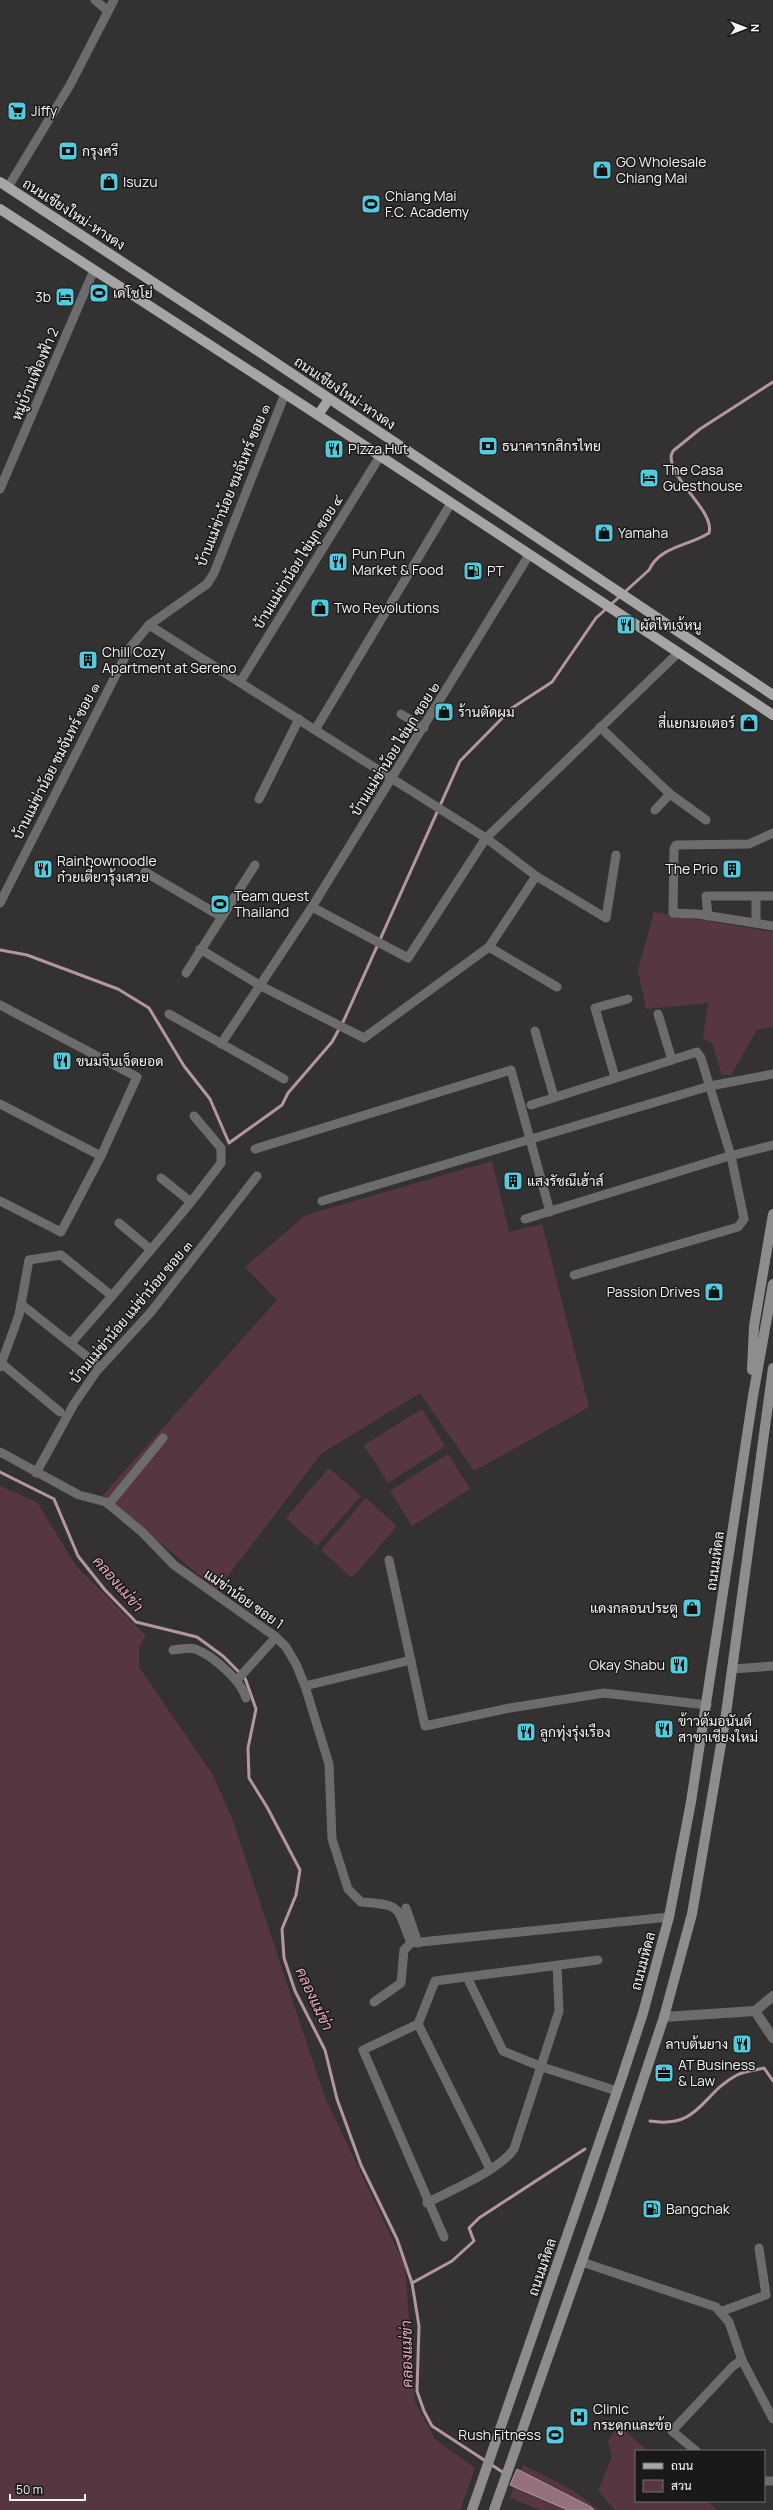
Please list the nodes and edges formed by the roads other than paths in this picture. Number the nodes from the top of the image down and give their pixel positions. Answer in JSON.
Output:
{"nodes":[{"id":1,"x":95,"y":0,"type":"edge"},
{"id":2,"x":114,"y":0,"type":"edge"},
{"id":3,"x":108,"y":11,"type":"junction"},
{"id":4,"x":4,"y":185,"type":"edge"},
{"id":5,"x":0,"y":209,"type":"edge"},
{"id":6,"x":94,"y":270,"type":"junction"},
{"id":7,"x":285,"y":394,"type":"junction"},
{"id":8,"x":329,"y":399,"type":"junction"},
{"id":9,"x":318,"y":415,"type":"junction"},
{"id":10,"x":380,"y":456,"type":"junction"},
{"id":11,"x":0,"y":489,"type":"edge"},
{"id":12,"x":451,"y":503,"type":"junction"},
{"id":13,"x":530,"y":555,"type":"junction"},
{"id":14,"x":149,"y":625,"type":"junction"},
{"id":15,"x":678,"y":653,"type":"junction"},
{"id":16,"x":240,"y":682,"type":"junction"},
{"id":17,"x":773,"y":695,"type":"edge"},
{"id":18,"x":401,"y":714,"type":"dead end"},
{"id":19,"x":773,"y":716,"type":"edge"},
{"id":20,"x":299,"y":719,"type":"junction"},
{"id":21,"x":600,"y":727,"type":"junction"},
{"id":22,"x":424,"y":728,"type":"junction"},
{"id":23,"x":315,"y":730,"type":"junction"},
{"id":24,"x":392,"y":780,"type":"junction"},
{"id":25,"x":670,"y":794,"type":"junction"},
{"id":26,"x":259,"y":799,"type":"dead end"},
{"id":27,"x":655,"y":810,"type":"dead end"},
{"id":28,"x":706,"y":820,"type":"dead end"},
{"id":29,"x":773,"y":833,"type":"edge"},
{"id":30,"x":486,"y":838,"type":"junction"},
{"id":31,"x":616,"y":855,"type":"dead end"},
{"id":32,"x":255,"y":865,"type":"dead end"},
{"id":33,"x":145,"y":872,"type":"dead end"},
{"id":34,"x":536,"y":876,"type":"junction"},
{"id":35,"x":773,"y":896,"type":"edge"},
{"id":36,"x":756,"y":897,"type":"junction"},
{"id":37,"x":0,"y":903,"type":"edge"},
{"id":38,"x":312,"y":907,"type":"junction"},
{"id":39,"x":708,"y":916,"type":"junction"},
{"id":40,"x":222,"y":917,"type":"junction"},
{"id":41,"x":756,"y":923,"type":"junction"},
{"id":42,"x":773,"y":926,"type":"edge"},
{"id":43,"x":489,"y":947,"type":"junction"},
{"id":44,"x":200,"y":949,"type":"junction"},
{"id":45,"x":186,"y":974,"type":"dead end"},
{"id":46,"x":261,"y":986,"type":"junction"},
{"id":47,"x":557,"y":987,"type":"dead end"},
{"id":48,"x":628,"y":999,"type":"dead end"},
{"id":49,"x":0,"y":1006,"type":"edge"},
{"id":50,"x":169,"y":1014,"type":"dead end"},
{"id":51,"x":658,"y":1014,"type":"dead end"},
{"id":52,"x":535,"y":1031,"type":"dead end"},
{"id":53,"x":220,"y":1044,"type":"junction"},
{"id":54,"x":672,"y":1060,"type":"junction"},
{"id":55,"x":773,"y":1074,"type":"edge"},
{"id":56,"x":615,"y":1077,"type":"junction"},
{"id":57,"x":284,"y":1078,"type":"dead end"},
{"id":58,"x":710,"y":1086,"type":"junction"},
{"id":59,"x":554,"y":1097,"type":"junction"},
{"id":60,"x":0,"y":1104,"type":"edge"},
{"id":61,"x":531,"y":1105,"type":"dead end"},
{"id":62,"x":194,"y":1116,"type":"dead end"},
{"id":63,"x":530,"y":1140,"type":"junction"},
{"id":64,"x":773,"y":1145,"type":"edge"},
{"id":65,"x":255,"y":1149,"type":"dead end"},
{"id":66,"x":101,"y":1156,"type":"junction"},
{"id":67,"x":731,"y":1156,"type":"junction"},
{"id":68,"x":257,"y":1176,"type":"dead end"},
{"id":69,"x":161,"y":1178,"type":"dead end"},
{"id":70,"x":0,"y":1201,"type":"edge"},
{"id":71,"x":322,"y":1201,"type":"dead end"},
{"id":72,"x":191,"y":1202,"type":"junction"},
{"id":73,"x":550,"y":1212,"type":"junction"},
{"id":74,"x":773,"y":1214,"type":"edge"},
{"id":75,"x":525,"y":1219,"type":"dead end"},
{"id":76,"x":118,"y":1223,"type":"dead end"},
{"id":77,"x":150,"y":1249,"type":"junction"},
{"id":78,"x":574,"y":1275,"type":"dead end"},
{"id":79,"x":773,"y":1284,"type":"edge"},
{"id":80,"x":112,"y":1296,"type":"junction"},
{"id":81,"x":21,"y":1304,"type":"junction"},
{"id":82,"x":71,"y":1343,"type":"junction"},
{"id":83,"x":95,"y":1363,"type":"dead end"},
{"id":84,"x":1,"y":1365,"type":"edge"},
{"id":85,"x":773,"y":1368,"type":"edge"},
{"id":86,"x":773,"y":1385,"type":"edge"},
{"id":87,"x":753,"y":1396,"type":"junction"},
{"id":88,"x":767,"y":1408,"type":"junction"},
{"id":89,"x":60,"y":1412,"type":"dead end"},
{"id":90,"x":163,"y":1438,"type":"dead end"},
{"id":91,"x":0,"y":1452,"type":"edge"},
{"id":92,"x":36,"y":1473,"type":"junction"},
{"id":93,"x":109,"y":1504,"type":"junction"},
{"id":94,"x":389,"y":1560,"type":"dead end"},
{"id":95,"x":276,"y":1637,"type":"junction"},
{"id":96,"x":173,"y":1650,"type":"dead end"},
{"id":97,"x":411,"y":1660,"type":"junction"},
{"id":98,"x":773,"y":1666,"type":"edge"},
{"id":99,"x":732,"y":1669,"type":"junction"},
{"id":100,"x":237,"y":1680,"type":"junction"},
{"id":101,"x":305,"y":1686,"type":"junction"},
{"id":102,"x":246,"y":1698,"type":"dead end"},
{"id":103,"x":707,"y":1705,"type":"junction"},
{"id":104,"x":406,"y":1908,"type":"dead end"},
{"id":105,"x":669,"y":1917,"type":"junction"},
{"id":106,"x":415,"y":1943,"type":"junction"},
{"id":107,"x":598,"y":1960,"type":"dead end"},
{"id":108,"x":557,"y":1965,"type":"junction"},
{"id":109,"x":468,"y":1977,"type":"junction"},
{"id":110,"x":773,"y":1996,"type":"edge"},
{"id":111,"x":374,"y":2002,"type":"dead end"},
{"id":112,"x":756,"y":2011,"type":"junction"},
{"id":113,"x":664,"y":2017,"type":"junction"},
{"id":114,"x":418,"y":2024,"type":"junction"},
{"id":115,"x":773,"y":2038,"type":"edge"},
{"id":116,"x":542,"y":2067,"type":"junction"},
{"id":117,"x":617,"y":2091,"type":"junction"},
{"id":118,"x":490,"y":2169,"type":"junction"},
{"id":119,"x":427,"y":2203,"type":"junction"},
{"id":120,"x":444,"y":2238,"type":"dead end"},
{"id":121,"x":759,"y":2248,"type":"dead end"},
{"id":122,"x":582,"y":2262,"type":"junction"},
{"id":123,"x":720,"y":2312,"type":"junction"},
{"id":124,"x":742,"y":2360,"type":"junction"},
{"id":125,"x":773,"y":2419,"type":"edge"},
{"id":126,"x":695,"y":2450,"type":"edge"},
{"id":127,"x":472,"y":2510,"type":"edge"},
{"id":128,"x":494,"y":2510,"type":"edge"}],
"edges":[{"from":1,"to":3,"type":"street"},
{"from":2,"to":3,"type":"street"},
{"from":3,"to":4,"type":"street"},
{"from":4,"to":8,"type":"main road","name":"ถนนเชียงใหม่-หางดง"},
{"from":5,"to":6,"type":"main road"},
{"from":6,"to":7,"type":"main road"},
{"from":6,"to":11,"type":"street","name":"หมู่บ้านเฟื่องฟ้า 2"},
{"from":7,"to":9,"type":"main road"},
{"from":7,"to":14,"type":"street","name":"บ้านแม่ข่าน้อย ชมจันทร์ ซอย ๑"},
{"from":8,"to":9,"type":"main road"},
{"from":8,"to":17,"type":"main road","name":"ถนนเชียงใหม่-หางดง"},
{"from":9,"to":10,"type":"main road"},
{"from":10,"to":12,"type":"main road"},
{"from":10,"to":16,"type":"street","name":"บ้านแม่ข่าน้อย ไข่มุก ซอย ๔"},
{"from":12,"to":13,"type":"main road"},
{"from":12,"to":23,"type":"street"},
{"from":13,"to":15,"type":"main road"},
{"from":13,"to":22,"type":"street","name":"บ้านแม่ข่าน้อย ไข่มุก ซอย ๒"},
{"from":14,"to":16,"type":"street"},
{"from":14,"to":37,"type":"street","name":"บ้านแม่ข่าน้อย ชมจันทร์ ซอย ๑"},
{"from":15,"to":19,"type":"main road"},
{"from":15,"to":21,"type":"street"},
{"from":16,"to":20,"type":"street"},
{"from":18,"to":22,"type":"street"},
{"from":20,"to":23,"type":"street"},
{"from":20,"to":26,"type":"street"},
{"from":21,"to":25,"type":"street"},
{"from":21,"to":30,"type":"street"},
{"from":22,"to":24,"type":"street","name":"บ้านแม่ข่าน้อย ไข่มุก ซอย ๒"},
{"from":23,"to":24,"type":"street"},
{"from":24,"to":30,"type":"street"},
{"from":24,"to":38,"type":"street","name":"บ้านแม่ข่าน้อย ไข่มุก ซอย ๒"},
{"from":25,"to":27,"type":"street"},
{"from":25,"to":28,"type":"street"},
{"from":29,"to":39,"type":"street"},
{"from":30,"to":34,"type":"street"},
{"from":30,"to":38,"type":"street"},
{"from":31,"to":34,"type":"street"},
{"from":32,"to":40,"type":"street"},
{"from":33,"to":40,"type":"street"},
{"from":34,"to":43,"type":"street"},
{"from":35,"to":36,"type":"street"},
{"from":36,"to":39,"type":"street"},
{"from":36,"to":41,"type":"street"},
{"from":38,"to":46,"type":"street","name":"บ้านแม่ข่าน้อย ไข่มุก ซอย ๒"},
{"from":39,"to":41,"type":"street"},
{"from":40,"to":44,"type":"street"},
{"from":41,"to":42,"type":"street"},
{"from":43,"to":46,"type":"street"},
{"from":43,"to":47,"type":"street"},
{"from":44,"to":45,"type":"street"},
{"from":44,"to":46,"type":"street"},
{"from":46,"to":53,"type":"street","name":"บ้านแม่ข่าน้อย ไข่มุก ซอย ๒"},
{"from":48,"to":56,"type":"street"},
{"from":49,"to":66,"type":"street"},
{"from":50,"to":53,"type":"street"},
{"from":51,"to":54,"type":"street"},
{"from":52,"to":59,"type":"street"},
{"from":53,"to":57,"type":"street"},
{"from":54,"to":56,"type":"street"},
{"from":54,"to":58,"type":"street"},
{"from":55,"to":58,"type":"street"},
{"from":56,"to":59,"type":"street"},
{"from":58,"to":63,"type":"street"},
{"from":58,"to":67,"type":"street"},
{"from":59,"to":61,"type":"street"},
{"from":60,"to":66,"type":"street"},
{"from":62,"to":72,"type":"street"},
{"from":63,"to":65,"type":"street"},
{"from":63,"to":71,"type":"street"},
{"from":63,"to":73,"type":"street"},
{"from":64,"to":67,"type":"street"},
{"from":66,"to":70,"type":"street"},
{"from":67,"to":73,"type":"street"},
{"from":67,"to":78,"type":"street"},
{"from":68,"to":92,"type":"street","name":"บ้านแม่ข่าน้อย แม่ข่าน้อย ซอย ๓"},
{"from":69,"to":72,"type":"street"},
{"from":72,"to":77,"type":"street"},
{"from":73,"to":75,"type":"street"},
{"from":74,"to":87,"type":"main road","name":"ถนนมหิดล"},
{"from":76,"to":77,"type":"street"},
{"from":77,"to":80,"type":"street"},
{"from":79,"to":87,"type":"main road","name":"ถนนมหิดล"},
{"from":80,"to":81,"type":"street"},
{"from":80,"to":82,"type":"street"},
{"from":81,"to":82,"type":"street"},
{"from":81,"to":84,"type":"street"},
{"from":82,"to":83,"type":"street"},
{"from":84,"to":89,"type":"street"},
{"from":85,"to":88,"type":"main road"},
{"from":86,"to":88,"type":"main road"},
{"from":87,"to":103,"type":"main road","name":"ถนนมหิดล"},
{"from":88,"to":99,"type":"main road"},
{"from":90,"to":93,"type":"street"},
{"from":91,"to":92,"type":"street","name":"แม่ข่าน้อย ซอย 1"},
{"from":92,"to":93,"type":"street","name":"แม่ข่าน้อย ซอย 1"},
{"from":93,"to":95,"type":"street","name":"แม่ข่าน้อย ซอย 1"},
{"from":94,"to":97,"type":"street"},
{"from":95,"to":100,"type":"street"},
{"from":95,"to":101,"type":"street","name":"แม่ข่าน้อย ซอย 1"},
{"from":96,"to":100,"type":"street"},
{"from":97,"to":101,"type":"street"},
{"from":97,"to":103,"type":"street"},
{"from":98,"to":99,"type":"street"},
{"from":99,"to":113,"type":"main road"},
{"from":100,"to":102,"type":"street"},
{"from":101,"to":106,"type":"street","name":"แม่ข่าน้อย ซอย 1"},
{"from":103,"to":105,"type":"main road","name":"ถนนมหิดล"},
{"from":104,"to":106,"type":"street"},
{"from":105,"to":106,"type":"street"},
{"from":105,"to":117,"type":"main road","name":"ถนนมหิดล"},
{"from":106,"to":111,"type":"street"},
{"from":107,"to":108,"type":"street"},
{"from":108,"to":109,"type":"street"},
{"from":108,"to":116,"type":"street"},
{"from":109,"to":114,"type":"street"},
{"from":109,"to":116,"type":"street"},
{"from":110,"to":112,"type":"street"},
{"from":112,"to":113,"type":"street"},
{"from":112,"to":115,"type":"street"},
{"from":113,"to":122,"type":"main road"},
{"from":114,"to":118,"type":"street"},
{"from":114,"to":119,"type":"street"},
{"from":116,"to":117,"type":"street"},
{"from":116,"to":118,"type":"street"},
{"from":117,"to":127,"type":"main road","name":"ถนนมหิดล"},
{"from":118,"to":119,"type":"street"},
{"from":119,"to":120,"type":"street"},
{"from":121,"to":123,"type":"street"},
{"from":122,"to":123,"type":"street"},
{"from":122,"to":128,"type":"main road"},
{"from":123,"to":124,"type":"street"},
{"from":124,"to":125,"type":"street"},
{"from":124,"to":126,"type":"street"}]}
